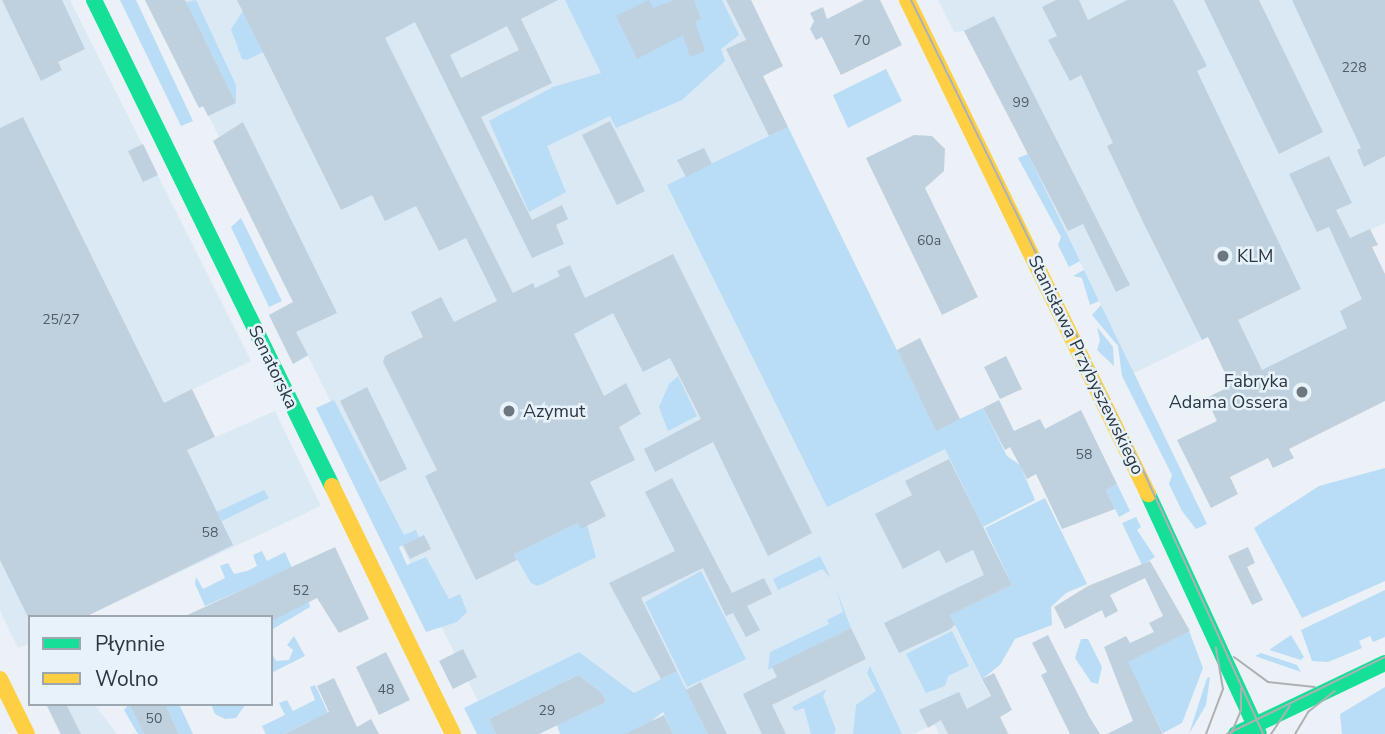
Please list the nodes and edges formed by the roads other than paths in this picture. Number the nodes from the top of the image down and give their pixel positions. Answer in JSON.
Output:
{"nodes":[{"id":1,"x":94,"y":0,"type":"edge"},
{"id":2,"x":907,"y":0,"type":"edge"},
{"id":3,"x":1385,"y":663,"type":"edge"},
{"id":4,"x":0,"y":680,"type":"edge"},
{"id":5,"x":1257,"y":729,"type":"edge"},
{"id":6,"x":27,"y":734,"type":"edge"},
{"id":7,"x":453,"y":734,"type":"edge"},
{"id":8,"x":1236,"y":734,"type":"edge"}],
"edges":[{"from":1,"to":7,"type":"street","name":"Senatorska"},
{"from":2,"to":5,"type":"street","name":"Stanisława Przybyszewskiego"},
{"from":3,"to":5,"type":"street"},
{"from":4,"to":6,"type":"street"},
{"from":5,"to":8,"type":"street"}]}
